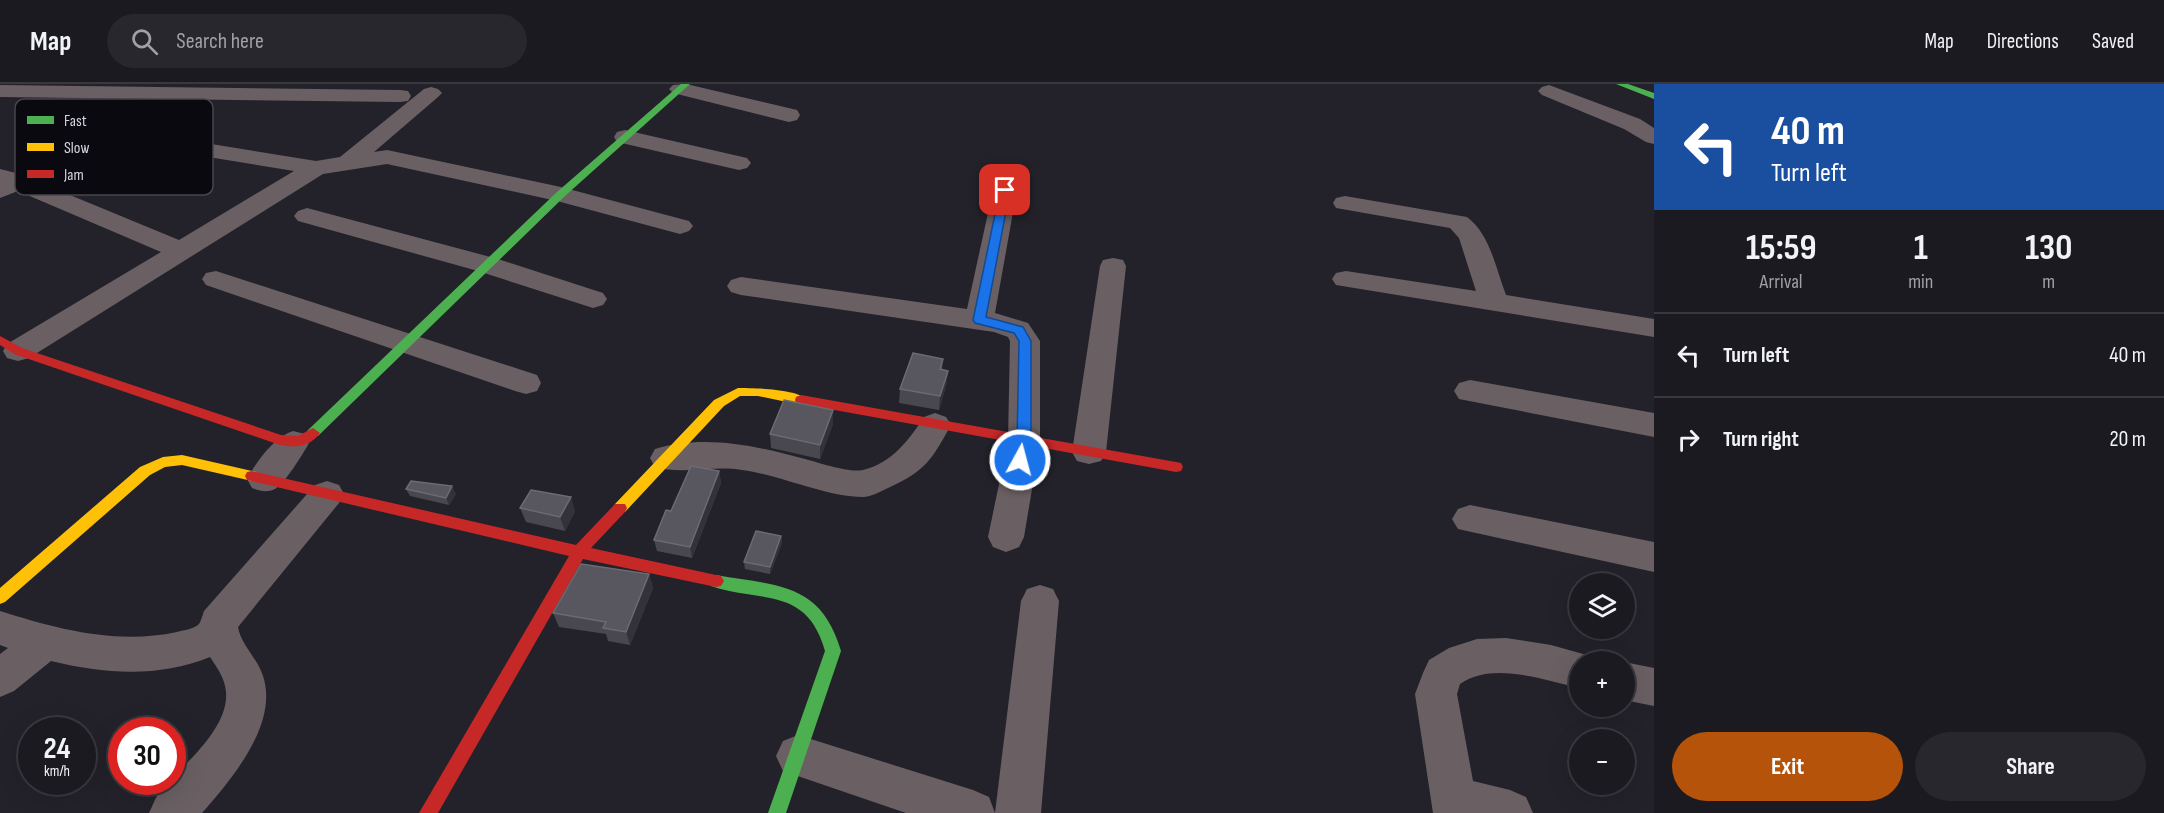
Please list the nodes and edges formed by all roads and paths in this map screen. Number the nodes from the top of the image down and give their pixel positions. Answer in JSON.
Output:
{"nodes":[{"id":1,"x":1620,"y":84,"type":"edge"},
{"id":2,"x":683,"y":86,"type":"edge"},
{"id":3,"x":161,"y":88,"type":"edge"},
{"id":4,"x":0,"y":91,"type":"edge"},
{"id":5,"x":1549,"y":91,"type":"dead end"},
{"id":6,"x":431,"y":93,"type":"dead end"},
{"id":7,"x":400,"y":96,"type":"dead end"},
{"id":8,"x":1654,"y":96,"type":"edge"},
{"id":9,"x":148,"y":99,"type":"edge"},
{"id":10,"x":789,"y":115,"type":"dead end"},
{"id":11,"x":625,"y":137,"type":"junction"},
{"id":12,"x":1654,"y":138,"type":"edge"},
{"id":13,"x":213,"y":151,"type":"edge"},
{"id":14,"x":739,"y":163,"type":"dead end"},
{"id":15,"x":346,"y":164,"type":"junction"},
{"id":16,"x":316,"y":168,"type":"junction"},
{"id":17,"x":1005,"y":190,"type":"dead end"},
{"id":18,"x":36,"y":195,"type":"edge"},
{"id":19,"x":561,"y":195,"type":"junction"},
{"id":20,"x":1345,"y":203,"type":"dead end"},
{"id":21,"x":307,"y":216,"type":"dead end"},
{"id":22,"x":680,"y":226,"type":"dead end"},
{"id":23,"x":182,"y":251,"type":"junction"},
{"id":24,"x":488,"y":265,"type":"junction"},
{"id":25,"x":1113,"y":266,"type":"dead end"},
{"id":26,"x":216,"y":279,"type":"dead end"},
{"id":27,"x":1346,"y":279,"type":"dead end"},
{"id":28,"x":741,"y":286,"type":"dead end"},
{"id":29,"x":593,"y":298,"type":"dead end"},
{"id":30,"x":1494,"y":302,"type":"junction"},
{"id":31,"x":979,"y":320,"type":"junction"},
{"id":32,"x":1654,"y":328,"type":"edge"},
{"id":33,"x":407,"y":343,"type":"junction"},
{"id":34,"x":6,"y":345,"type":"edge"},
{"id":35,"x":526,"y":383,"type":"dead end"},
{"id":36,"x":1470,"y":391,"type":"dead end"},
{"id":37,"x":935,"y":425,"type":"junction"},
{"id":38,"x":1654,"y":425,"type":"edge"},
{"id":39,"x":1024,"y":441,"type":"junction"},
{"id":40,"x":293,"y":443,"type":"junction"},
{"id":41,"x":1089,"y":452,"type":"junction"},
{"id":42,"x":667,"y":458,"type":"junction"},
{"id":43,"x":1176,"y":467,"type":"dead end"},
{"id":44,"x":264,"y":479,"type":"junction"},
{"id":45,"x":327,"y":494,"type":"junction"},
{"id":46,"x":1470,"y":519,"type":"dead end"},
{"id":47,"x":1006,"y":537,"type":"dead end"},
{"id":48,"x":579,"y":552,"type":"junction"},
{"id":49,"x":1654,"y":557,"type":"edge"},
{"id":50,"x":0,"y":597,"type":"edge"},
{"id":51,"x":1040,"y":601,"type":"dead end"},
{"id":52,"x":0,"y":628,"type":"edge"},
{"id":53,"x":218,"y":633,"type":"junction"},
{"id":54,"x":44,"y":643,"type":"junction"},
{"id":55,"x":1569,"y":668,"type":"edge"},
{"id":56,"x":0,"y":678,"type":"edge"},
{"id":57,"x":1635,"y":683,"type":"edge"},
{"id":58,"x":1654,"y":687,"type":"edge"},
{"id":59,"x":798,"y":756,"type":"junction"},
{"id":60,"x":1455,"y":806,"type":"edge"},
{"id":61,"x":172,"y":813,"type":"edge"},
{"id":62,"x":428,"y":813,"type":"edge"},
{"id":63,"x":777,"y":813,"type":"edge"},
{"id":64,"x":973,"y":813,"type":"edge"},
{"id":65,"x":1018,"y":813,"type":"edge"},
{"id":66,"x":1510,"y":813,"type":"edge"}],
"edges":[{"from":1,"to":8,"type":"main road"},
{"from":2,"to":10,"type":"street"},
{"from":2,"to":11,"type":"main road"},
{"from":3,"to":4,"type":"street"},
{"from":3,"to":7,"type":"street"},
{"from":3,"to":9,"type":"street"},
{"from":5,"to":12,"type":"street"},
{"from":6,"to":15,"type":"street"},
{"from":11,"to":14,"type":"street"},
{"from":11,"to":19,"type":"main road"},
{"from":13,"to":16,"type":"street"},
{"from":15,"to":16,"type":"street"},
{"from":15,"to":19,"type":"street"},
{"from":16,"to":23,"type":"street"},
{"from":17,"to":31,"type":"street"},
{"from":18,"to":23,"type":"street"},
{"from":19,"to":22,"type":"street"},
{"from":19,"to":24,"type":"main road"},
{"from":20,"to":30,"type":"street"},
{"from":21,"to":24,"type":"street"},
{"from":23,"to":34,"type":"street"},
{"from":24,"to":29,"type":"street"},
{"from":24,"to":33,"type":"main road"},
{"from":25,"to":41,"type":"street"},
{"from":26,"to":33,"type":"street"},
{"from":27,"to":30,"type":"street"},
{"from":28,"to":31,"type":"street"},
{"from":30,"to":32,"type":"street"},
{"from":31,"to":39,"type":"street"},
{"from":33,"to":35,"type":"street"},
{"from":33,"to":40,"type":"main road"},
{"from":34,"to":40,"type":"main road"},
{"from":36,"to":38,"type":"street"},
{"from":37,"to":39,"type":"main road"},
{"from":37,"to":42,"type":"street"},
{"from":37,"to":42,"type":"main road"},
{"from":39,"to":41,"type":"main road"},
{"from":39,"to":47,"type":"street"},
{"from":40,"to":44,"type":"street"},
{"from":41,"to":43,"type":"main road"},
{"from":42,"to":48,"type":"main road"},
{"from":44,"to":45,"type":"main road"},
{"from":44,"to":50,"type":"main road"},
{"from":45,"to":48,"type":"main road"},
{"from":45,"to":53,"type":"street"},
{"from":46,"to":49,"type":"street"},
{"from":48,"to":59,"type":"main road"},
{"from":48,"to":62,"type":"main road"},
{"from":51,"to":65,"type":"street"},
{"from":52,"to":54,"type":"street"},
{"from":53,"to":54,"type":"street"},
{"from":53,"to":61,"type":"street"},
{"from":54,"to":56,"type":"street"},
{"from":55,"to":60,"type":"street"},
{"from":57,"to":58,"type":"street"},
{"from":59,"to":63,"type":"main road"},
{"from":59,"to":64,"type":"street"},
{"from":60,"to":66,"type":"street"}]}
